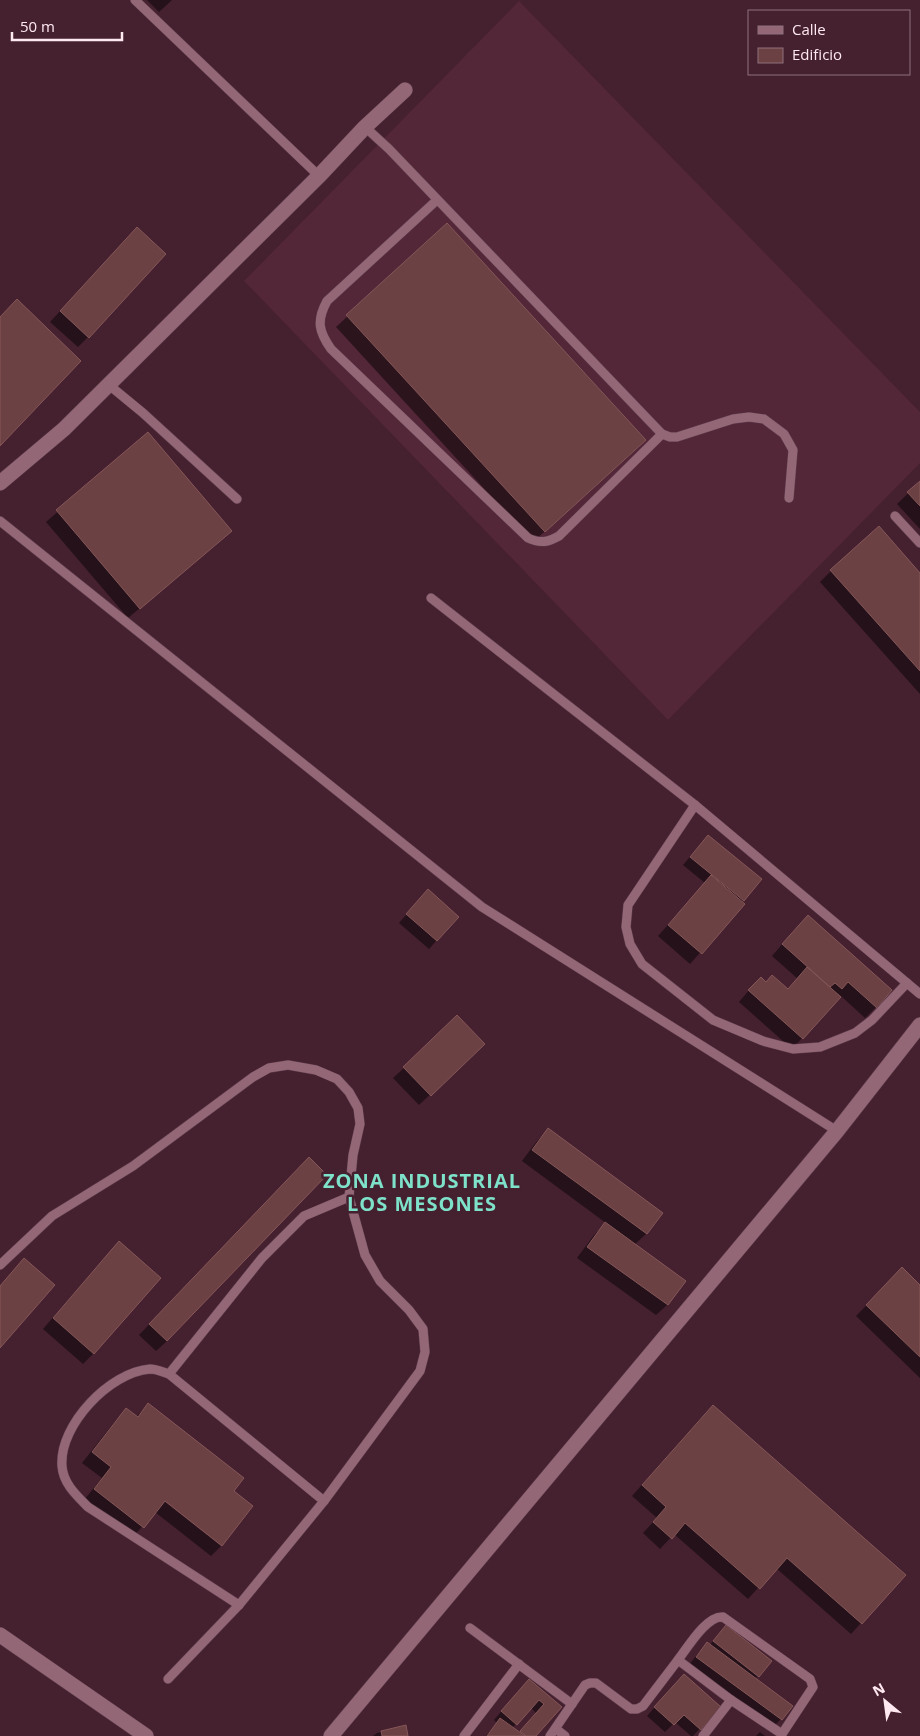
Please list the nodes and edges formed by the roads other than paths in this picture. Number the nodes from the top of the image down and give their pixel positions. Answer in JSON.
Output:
{"nodes":[{"id":1,"x":135,"y":0,"type":"edge"},
{"id":2,"x":405,"y":90,"type":"dead end"},
{"id":3,"x":365,"y":127,"type":"junction"},
{"id":4,"x":319,"y":176,"type":"junction"},
{"id":5,"x":437,"y":200,"type":"junction"},
{"id":6,"x":109,"y":385,"type":"junction"},
{"id":7,"x":662,"y":434,"type":"junction"},
{"id":8,"x":0,"y":482,"type":"edge"},
{"id":9,"x":789,"y":498,"type":"dead end"},
{"id":10,"x":237,"y":499,"type":"dead end"},
{"id":11,"x":895,"y":516,"type":"dead end"},
{"id":12,"x":0,"y":521,"type":"edge"},
{"id":13,"x":920,"y":543,"type":"edge"},
{"id":14,"x":431,"y":598,"type":"dead end"},
{"id":15,"x":695,"y":805,"type":"junction"},
{"id":16,"x":906,"y":983,"type":"junction"},
{"id":17,"x":920,"y":994,"type":"edge"},
{"id":18,"x":920,"y":1025,"type":"edge"},
{"id":19,"x":837,"y":1131,"type":"junction"},
{"id":20,"x":349,"y":1197,"type":"junction"},
{"id":21,"x":0,"y":1265,"type":"edge"},
{"id":22,"x":169,"y":1374,"type":"junction"},
{"id":23,"x":324,"y":1501,"type":"junction"},
{"id":24,"x":238,"y":1605,"type":"junction"},
{"id":25,"x":470,"y":1628,"type":"dead end"},
{"id":26,"x":0,"y":1635,"type":"edge"},
{"id":27,"x":678,"y":1660,"type":"junction"},
{"id":28,"x":519,"y":1664,"type":"junction"},
{"id":29,"x":168,"y":1679,"type":"dead end"},
{"id":30,"x":731,"y":1700,"type":"junction"},
{"id":31,"x":572,"y":1704,"type":"junction"},
{"id":32,"x":553,"y":1733,"type":"edge"},
{"id":33,"x":781,"y":1735,"type":"edge"},
{"id":34,"x":146,"y":1736,"type":"edge"},
{"id":35,"x":331,"y":1736,"type":"edge"},
{"id":36,"x":464,"y":1736,"type":"edge"},
{"id":37,"x":565,"y":1736,"type":"edge"},
{"id":38,"x":704,"y":1736,"type":"edge"}],
"edges":[{"from":1,"to":4,"type":"lane"},
{"from":2,"to":3,"type":"street"},
{"from":3,"to":4,"type":"street"},
{"from":3,"to":5,"type":"lane"},
{"from":4,"to":6,"type":"street"},
{"from":5,"to":7,"type":"lane"},
{"from":5,"to":7,"type":"lane"},
{"from":6,"to":8,"type":"street"},
{"from":6,"to":10,"type":"lane"},
{"from":7,"to":9,"type":"lane"},
{"from":11,"to":13,"type":"lane"},
{"from":12,"to":19,"type":"lane"},
{"from":14,"to":15,"type":"lane"},
{"from":15,"to":16,"type":"lane"},
{"from":15,"to":16,"type":"lane"},
{"from":16,"to":17,"type":"lane"},
{"from":18,"to":19,"type":"street"},
{"from":19,"to":35,"type":"street"},
{"from":20,"to":21,"type":"lane"},
{"from":20,"to":22,"type":"lane"},
{"from":20,"to":23,"type":"lane"},
{"from":22,"to":23,"type":"lane"},
{"from":22,"to":24,"type":"lane"},
{"from":23,"to":24,"type":"lane"},
{"from":24,"to":29,"type":"lane"},
{"from":25,"to":28,"type":"lane"},
{"from":26,"to":34,"type":"street"},
{"from":27,"to":30,"type":"lane"},
{"from":27,"to":31,"type":"lane"},
{"from":27,"to":33,"type":"lane"},
{"from":28,"to":31,"type":"lane"},
{"from":28,"to":36,"type":"lane"},
{"from":30,"to":33,"type":"lane"},
{"from":30,"to":38,"type":"lane"},
{"from":31,"to":32,"type":"lane"},
{"from":32,"to":37,"type":"lane"}]}
